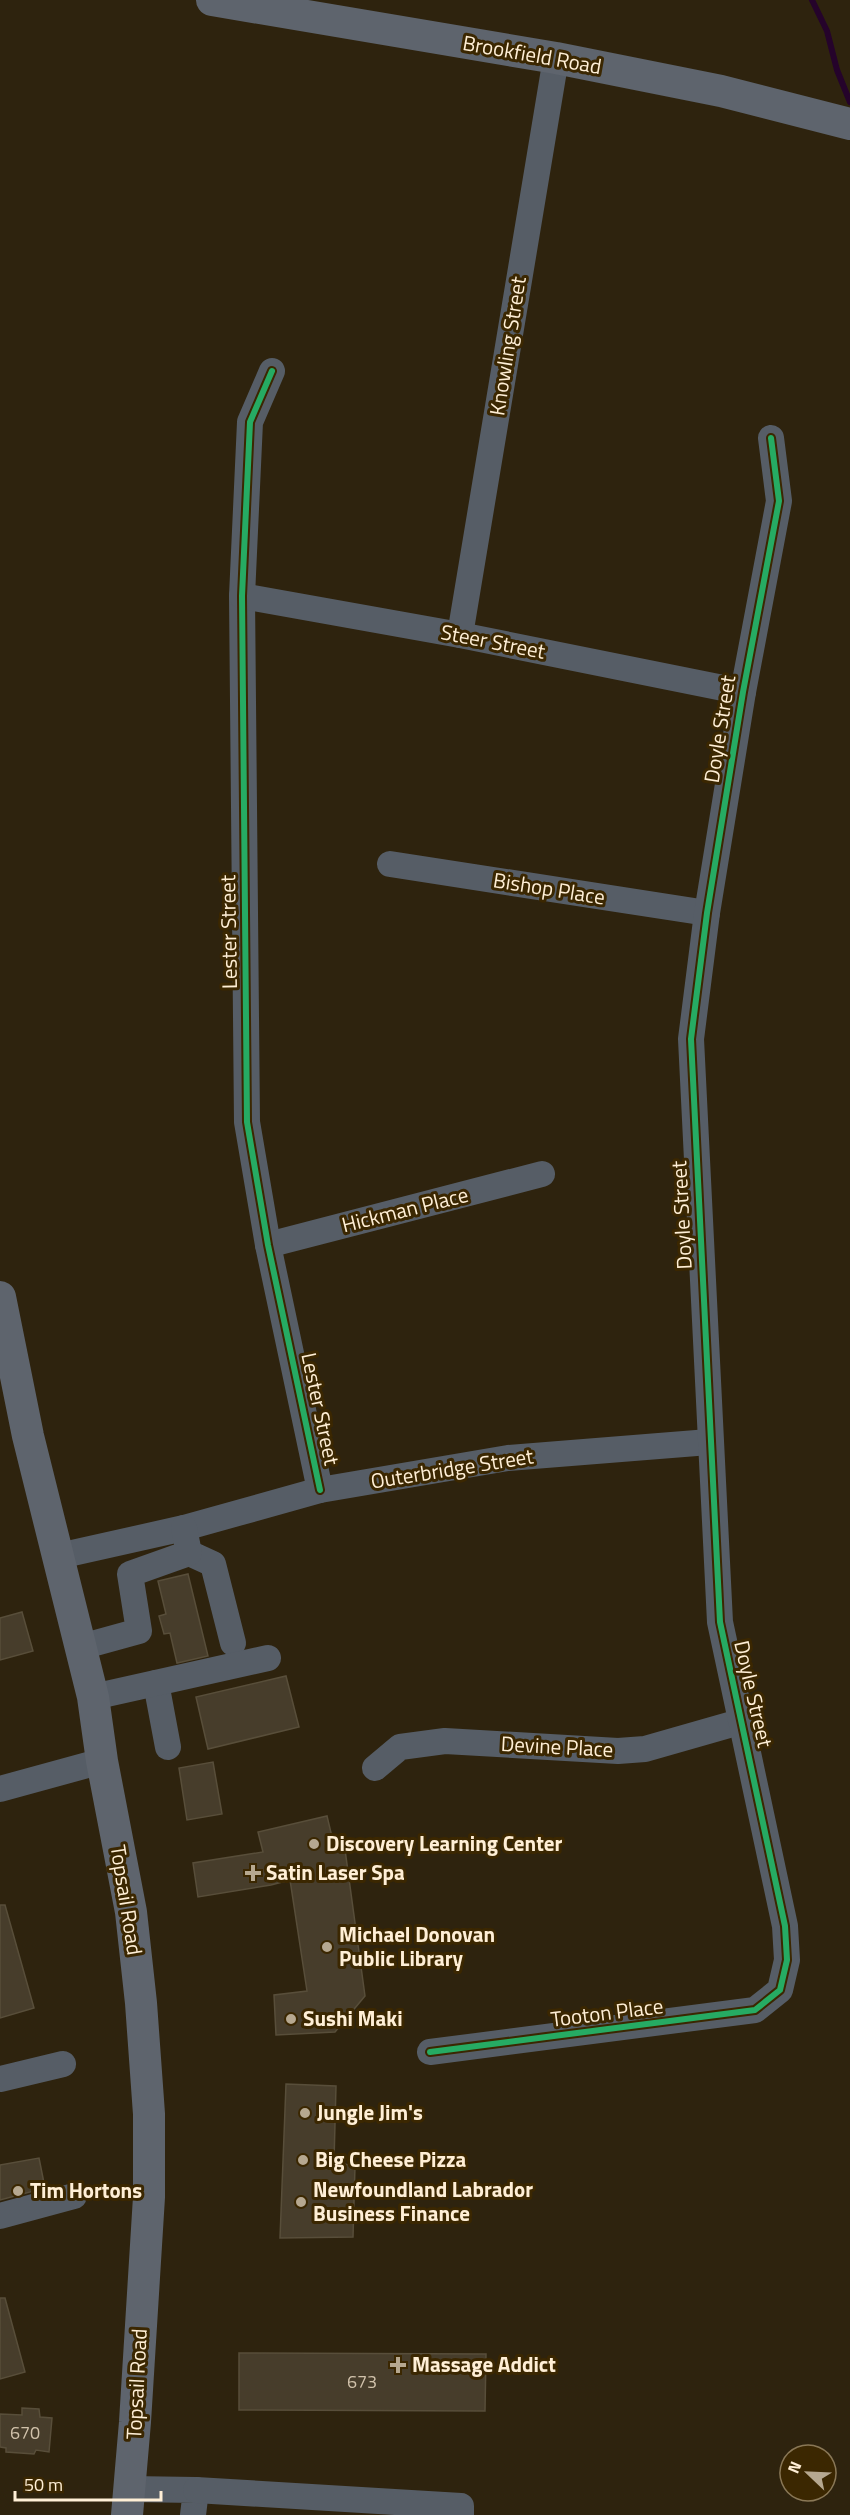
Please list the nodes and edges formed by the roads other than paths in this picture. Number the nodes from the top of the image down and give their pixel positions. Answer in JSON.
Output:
{"nodes":[{"id":1,"x":212,"y":0,"type":"edge"},
{"id":2,"x":556,"y":58,"type":"junction"},
{"id":3,"x":843,"y":122,"type":"edge"},
{"id":4,"x":272,"y":371,"type":"dead end"},
{"id":5,"x":771,"y":438,"type":"dead end"},
{"id":6,"x":242,"y":596,"type":"junction"},
{"id":7,"x":460,"y":635,"type":"junction"},
{"id":8,"x":743,"y":692,"type":"junction"},
{"id":9,"x":390,"y":864,"type":"dead end"},
{"id":10,"x":707,"y":914,"type":"junction"},
{"id":11,"x":542,"y":1174,"type":"dead end"},
{"id":12,"x":268,"y":1245,"type":"junction"},
{"id":13,"x":0,"y":1297,"type":"edge"},
{"id":14,"x":709,"y":1442,"type":"junction"},
{"id":15,"x":320,"y":1490,"type":"junction"},
{"id":16,"x":184,"y":1528,"type":"junction"},
{"id":17,"x":189,"y":1553,"type":"junction"},
{"id":18,"x":59,"y":1556,"type":"junction"},
{"id":19,"x":233,"y":1643,"type":"dead end"},
{"id":20,"x":81,"y":1647,"type":"junction"},
{"id":21,"x":268,"y":1658,"type":"dead end"},
{"id":22,"x":156,"y":1683,"type":"junction"},
{"id":23,"x":93,"y":1696,"type":"junction"},
{"id":24,"x":743,"y":1721,"type":"junction"},
{"id":25,"x":168,"y":1747,"type":"dead end"},
{"id":26,"x":102,"y":1761,"type":"junction"},
{"id":27,"x":375,"y":1768,"type":"dead end"},
{"id":28,"x":0,"y":1789,"type":"edge"},
{"id":29,"x":780,"y":1990,"type":"joint"},
{"id":30,"x":430,"y":2052,"type":"dead end"},
{"id":31,"x":63,"y":2064,"type":"dead end"},
{"id":32,"x":0,"y":2079,"type":"edge"},
{"id":33,"x":74,"y":2196,"type":"dead end"},
{"id":34,"x":0,"y":2216,"type":"edge"},
{"id":35,"x":128,"y":2502,"type":"edge"},
{"id":36,"x":194,"y":2503,"type":"edge"},
{"id":37,"x":252,"y":2504,"type":"edge"},
{"id":38,"x":461,"y":2515,"type":"edge"}],
"edges":[{"from":1,"to":2,"type":"main road","name":"Brookfield Road"},
{"from":2,"to":3,"type":"main road","name":"Brookfield Road"},
{"from":2,"to":7,"type":"street","name":"Knowling Street"},
{"from":4,"to":6,"type":"street","name":"Lester Street"},
{"from":5,"to":8,"type":"street","name":"Doyle Street"},
{"from":6,"to":7,"type":"street","name":"Steer Street"},
{"from":6,"to":12,"type":"street","name":"Lester Street"},
{"from":7,"to":8,"type":"street","name":"Steer Street"},
{"from":8,"to":10,"type":"street","name":"Doyle Street"},
{"from":9,"to":10,"type":"street","name":"Bishop Place"},
{"from":10,"to":14,"type":"street","name":"Doyle Street"},
{"from":11,"to":12,"type":"street","name":"Hickman Place"},
{"from":12,"to":15,"type":"street","name":"Lester Street"},
{"from":13,"to":18,"type":"main road","name":"Topsail Road"},
{"from":14,"to":15,"type":"street","name":"Outerbridge Street"},
{"from":14,"to":24,"type":"street","name":"Doyle Street"},
{"from":15,"to":16,"type":"street","name":"Outerbridge Street"},
{"from":16,"to":17,"type":"street"},
{"from":16,"to":18,"type":"street","name":"Outerbridge Street"},
{"from":17,"to":19,"type":"street"},
{"from":17,"to":20,"type":"street"},
{"from":18,"to":20,"type":"main road","name":"Topsail Road"},
{"from":20,"to":23,"type":"main road","name":"Topsail Road"},
{"from":21,"to":22,"type":"street"},
{"from":22,"to":23,"type":"street"},
{"from":22,"to":25,"type":"street"},
{"from":23,"to":26,"type":"main road","name":"Topsail Road"},
{"from":24,"to":27,"type":"street","name":"Devine Place"},
{"from":24,"to":29,"type":"street","name":"Doyle Street"},
{"from":26,"to":28,"type":"street"},
{"from":26,"to":35,"type":"main road","name":"Topsail Road"},
{"from":29,"to":30,"type":"street","name":"Tooton Place"},
{"from":31,"to":32,"type":"street"},
{"from":33,"to":34,"type":"street"},
{"from":35,"to":36,"type":"street"},
{"from":36,"to":37,"type":"street"},
{"from":37,"to":38,"type":"street"}]}
